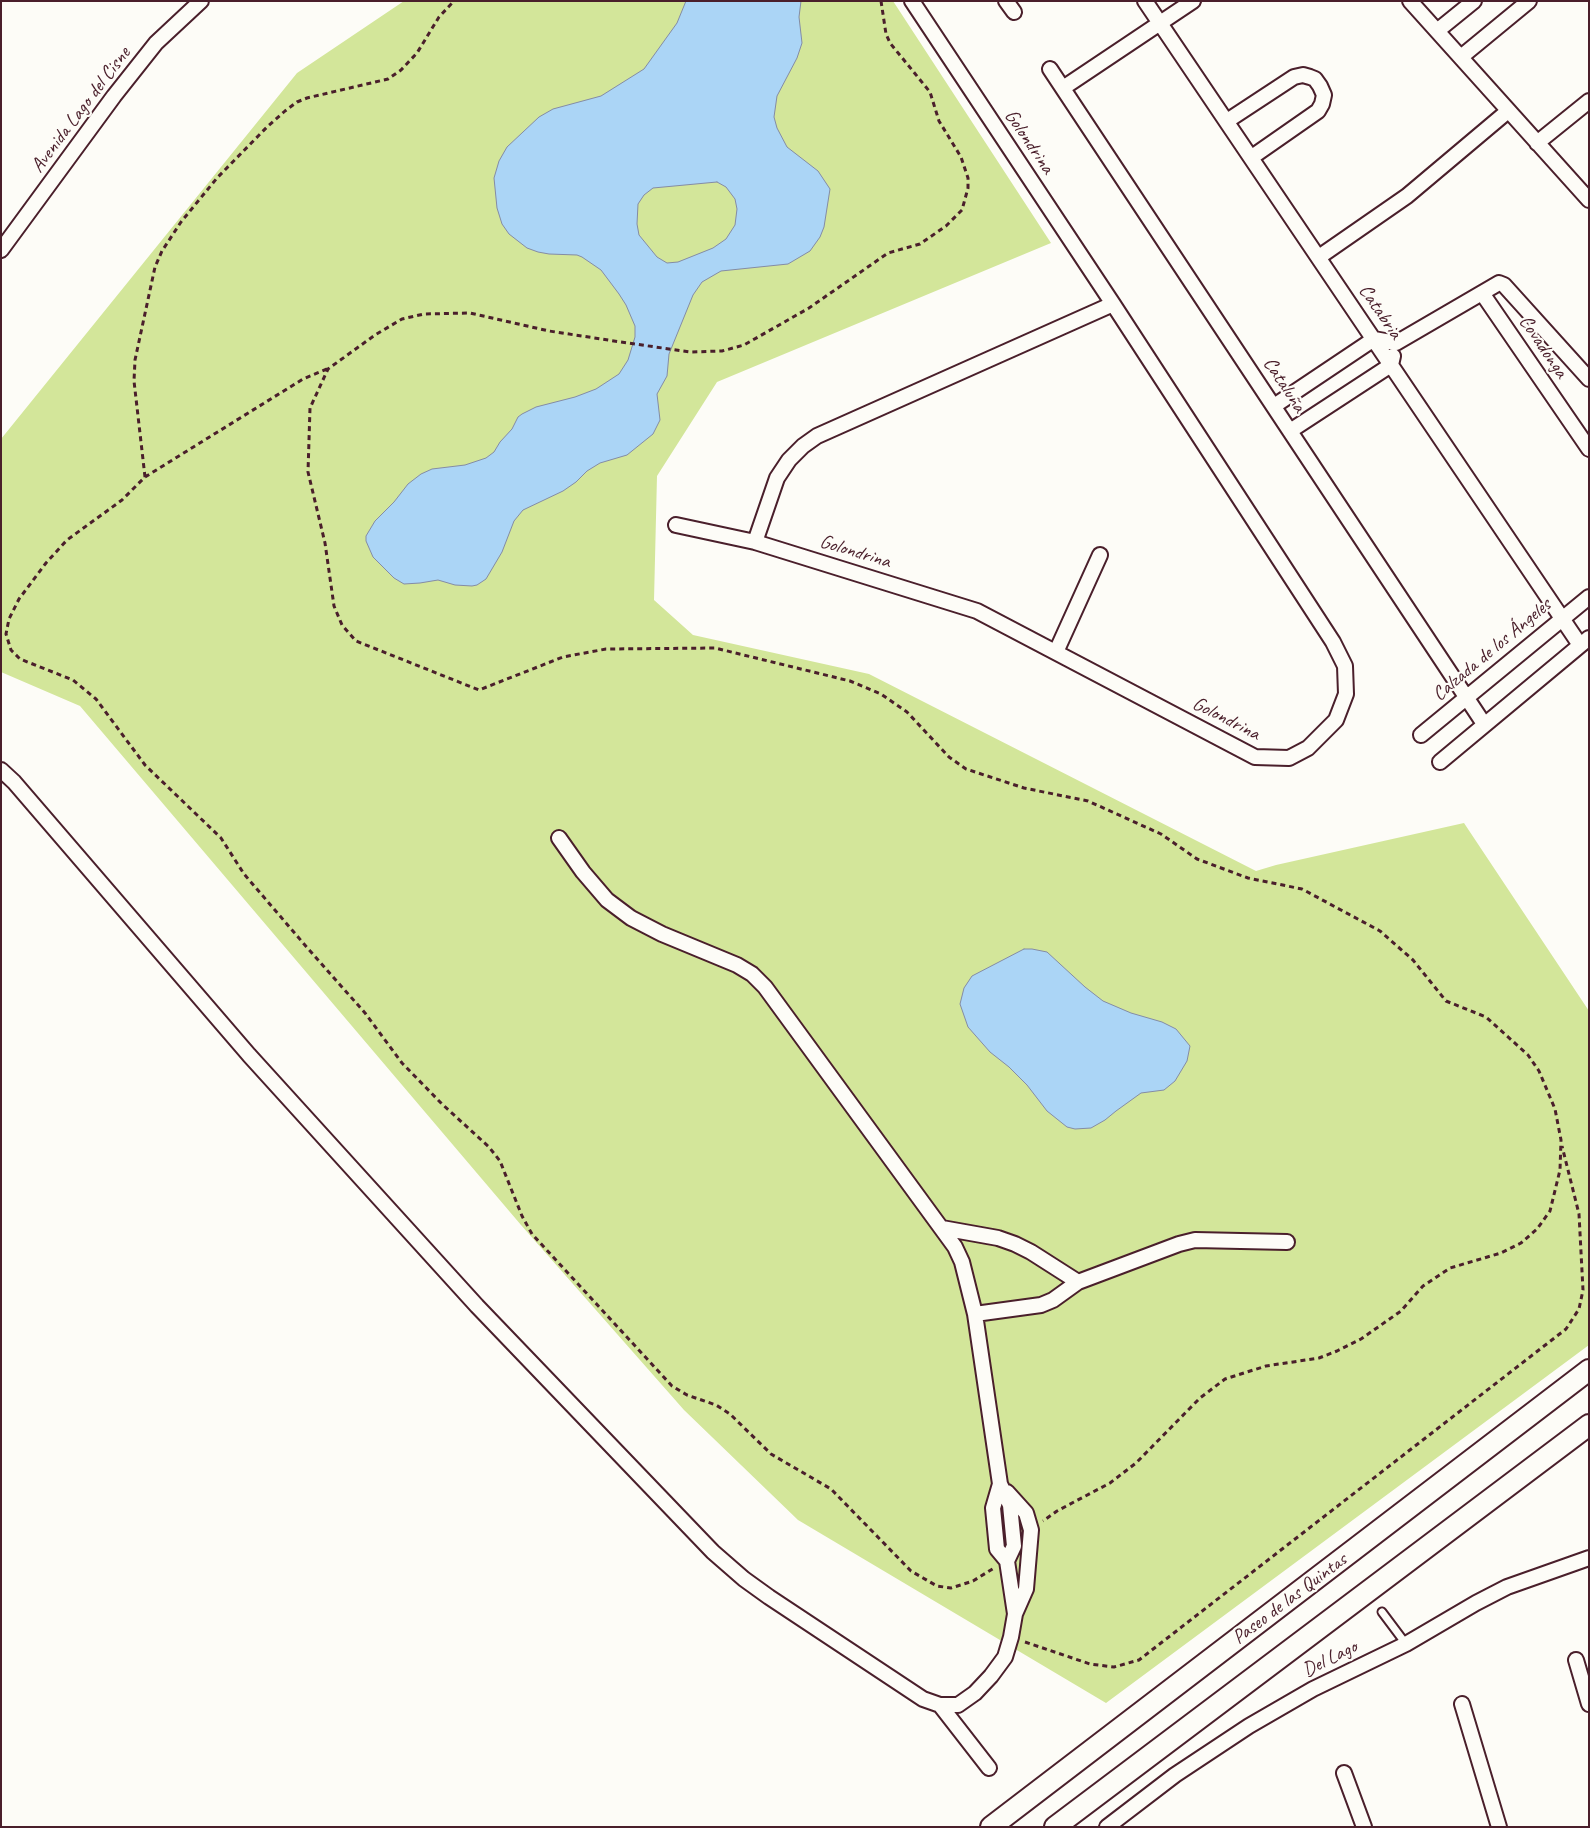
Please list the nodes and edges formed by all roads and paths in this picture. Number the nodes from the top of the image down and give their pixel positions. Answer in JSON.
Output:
{"nodes":[{"id":1,"x":201,"y":1,"type":"edge"},
{"id":2,"x":454,"y":1,"type":"edge"},
{"id":3,"x":881,"y":1,"type":"edge"},
{"id":4,"x":912,"y":1,"type":"edge"},
{"id":5,"x":1145,"y":1,"type":"edge"},
{"id":6,"x":1193,"y":1,"type":"edge"},
{"id":7,"x":1410,"y":1,"type":"edge"},
{"id":8,"x":1474,"y":1,"type":"edge"},
{"id":9,"x":1529,"y":1,"type":"edge"},
{"id":10,"x":1160,"y":23,"type":"junction"},
{"id":11,"x":1437,"y":31,"type":"junction"},
{"id":12,"x":1461,"y":57,"type":"junction"},
{"id":13,"x":1050,"y":69,"type":"dead end"},
{"id":14,"x":1063,"y":88,"type":"junction"},
{"id":15,"x":1589,"y":101,"type":"edge"},
{"id":16,"x":1508,"y":111,"type":"junction"},
{"id":17,"x":1227,"y":121,"type":"junction"},
{"id":18,"x":1537,"y":144,"type":"junction"},
{"id":19,"x":1252,"y":157,"type":"junction"},
{"id":20,"x":1589,"y":200,"type":"edge"},
{"id":21,"x":1,"y":250,"type":"edge"},
{"id":22,"x":1319,"y":257,"type":"junction"},
{"id":23,"x":1482,"y":293,"type":"junction"},
{"id":24,"x":1113,"y":304,"type":"junction"},
{"id":25,"x":1374,"y":339,"type":"junction"},
{"id":26,"x":1396,"y":343,"type":"junction"},
{"id":27,"x":1392,"y":364,"type":"junction"},
{"id":28,"x":328,"y":368,"type":"junction"},
{"id":29,"x":1589,"y":379,"type":"edge"},
{"id":30,"x":1274,"y":406,"type":"junction"},
{"id":31,"x":1290,"y":431,"type":"junction"},
{"id":32,"x":1589,"y":449,"type":"edge"},
{"id":33,"x":145,"y":477,"type":"junction"},
{"id":34,"x":676,"y":525,"type":"dead end"},
{"id":35,"x":755,"y":542,"type":"junction"},
{"id":36,"x":1100,"y":556,"type":"dead end"},
{"id":37,"x":1589,"y":597,"type":"edge"},
{"id":38,"x":1562,"y":618,"type":"junction"},
{"id":39,"x":1585,"y":642,"type":"edge"},
{"id":40,"x":1056,"y":652,"type":"junction"},
{"id":41,"x":1466,"y":698,"type":"junction"},
{"id":42,"x":1484,"y":724,"type":"junction"},
{"id":43,"x":1421,"y":735,"type":"dead end"},
{"id":44,"x":1440,"y":762,"type":"dead end"},
{"id":45,"x":1,"y":770,"type":"edge"},
{"id":46,"x":560,"y":838,"type":"dead end"},
{"id":47,"x":1561,"y":1140,"type":"junction"},
{"id":48,"x":942,"y":1228,"type":"junction"},
{"id":49,"x":1287,"y":1242,"type":"dead end"},
{"id":50,"x":1078,"y":1282,"type":"junction"},
{"id":51,"x":974,"y":1314,"type":"junction"},
{"id":52,"x":1589,"y":1370,"type":"edge"},
{"id":53,"x":1589,"y":1424,"type":"edge"},
{"id":54,"x":1000,"y":1484,"type":"junction"},
{"id":55,"x":1031,"y":1530,"type":"junction"},
{"id":56,"x":1589,"y":1558,"type":"edge"},
{"id":57,"x":1007,"y":1561,"type":"junction"},
{"id":58,"x":1382,"y":1612,"type":"dead end"},
{"id":59,"x":1014,"y":1614,"type":"junction"},
{"id":60,"x":1012,"y":1637,"type":"junction"},
{"id":61,"x":1406,"y":1644,"type":"junction"},
{"id":62,"x":1576,"y":1660,"type":"dead end"},
{"id":63,"x":1462,"y":1704,"type":"dead end"},
{"id":64,"x":1589,"y":1704,"type":"edge"},
{"id":65,"x":940,"y":1705,"type":"junction"},
{"id":66,"x":989,"y":1768,"type":"dead end"},
{"id":67,"x":1344,"y":1773,"type":"dead end"},
{"id":68,"x":991,"y":1827,"type":"edge"},
{"id":69,"x":1055,"y":1827,"type":"edge"},
{"id":70,"x":1107,"y":1827,"type":"edge"},
{"id":71,"x":1364,"y":1827,"type":"edge"},
{"id":72,"x":1499,"y":1827,"type":"edge"}],
"edges":[{"from":1,"to":21,"type":"street","name":"Avenida Lago del Cisne"},
{"from":2,"to":33,"type":"path"},
{"from":3,"to":28,"type":"path"},
{"from":4,"to":24,"type":"street","name":"Golondrina"},
{"from":5,"to":10,"type":"street","name":"Catabria"},
{"from":6,"to":10,"type":"street"},
{"from":7,"to":11,"type":"street"},
{"from":8,"to":11,"type":"street"},
{"from":9,"to":12,"type":"street"},
{"from":10,"to":14,"type":"street"},
{"from":10,"to":17,"type":"street","name":"Catabria"},
{"from":11,"to":12,"type":"street"},
{"from":12,"to":16,"type":"street"},
{"from":13,"to":14,"type":"street","name":"Cataluña"},
{"from":14,"to":30,"type":"street","name":"Cataluña"},
{"from":15,"to":18,"type":"street"},
{"from":16,"to":18,"type":"street"},
{"from":16,"to":22,"type":"street"},
{"from":17,"to":19,"type":"street","name":"Catabria"},
{"from":17,"to":19,"type":"street"},
{"from":18,"to":20,"type":"street"},
{"from":19,"to":22,"type":"street","name":"Catabria"},
{"from":22,"to":25,"type":"street","name":"Catabria"},
{"from":23,"to":26,"type":"street"},
{"from":23,"to":29,"type":"street"},
{"from":23,"to":32,"type":"street","name":"Covadonga"},
{"from":24,"to":35,"type":"street"},
{"from":24,"to":40,"type":"street","name":"Golondrina"},
{"from":25,"to":26,"type":"street"},
{"from":25,"to":27,"type":"street","name":"Catabria"},
{"from":25,"to":30,"type":"street"},
{"from":26,"to":27,"type":"street"},
{"from":27,"to":31,"type":"street"},
{"from":27,"to":38,"type":"street","name":"Catabria"},
{"from":28,"to":33,"type":"path"},
{"from":28,"to":47,"type":"path"},
{"from":30,"to":31,"type":"street","name":"Cataluña"},
{"from":31,"to":41,"type":"street","name":"Cataluña"},
{"from":33,"to":57,"type":"path"},
{"from":34,"to":35,"type":"street","name":"Golondrina"},
{"from":35,"to":40,"type":"street","name":"Golondrina"},
{"from":36,"to":40,"type":"street"},
{"from":37,"to":38,"type":"street","name":"Calzada de los Ángeles"},
{"from":38,"to":39,"type":"street","name":"Catabria"},
{"from":38,"to":41,"type":"street","name":"Calzada de los Ángeles"},
{"from":39,"to":42,"type":"street"},
{"from":41,"to":42,"type":"street","name":"Cataluña"},
{"from":41,"to":43,"type":"street","name":"Calzada de los Ángeles"},
{"from":42,"to":44,"type":"street"},
{"from":45,"to":65,"type":"street"},
{"from":46,"to":48,"type":"street"},
{"from":47,"to":55,"type":"path"},
{"from":47,"to":60,"type":"path"},
{"from":48,"to":50,"type":"street"},
{"from":48,"to":51,"type":"street"},
{"from":49,"to":50,"type":"street"},
{"from":50,"to":51,"type":"street"},
{"from":51,"to":54,"type":"street"},
{"from":52,"to":68,"type":"main road","name":"Paseo de las Quintas"},
{"from":53,"to":69,"type":"main road","name":"Paseo de las Quintas"},
{"from":54,"to":55,"type":"street"},
{"from":54,"to":57,"type":"street"},
{"from":55,"to":59,"type":"street"},
{"from":56,"to":61,"type":"street","name":"Del Lago"},
{"from":57,"to":59,"type":"street"},
{"from":58,"to":61,"type":"lane"},
{"from":59,"to":60,"type":"street"},
{"from":60,"to":65,"type":"street"},
{"from":61,"to":70,"type":"street","name":"Del Lago"},
{"from":62,"to":64,"type":"street"},
{"from":63,"to":72,"type":"street"},
{"from":65,"to":66,"type":"street"},
{"from":67,"to":71,"type":"street"}]}
